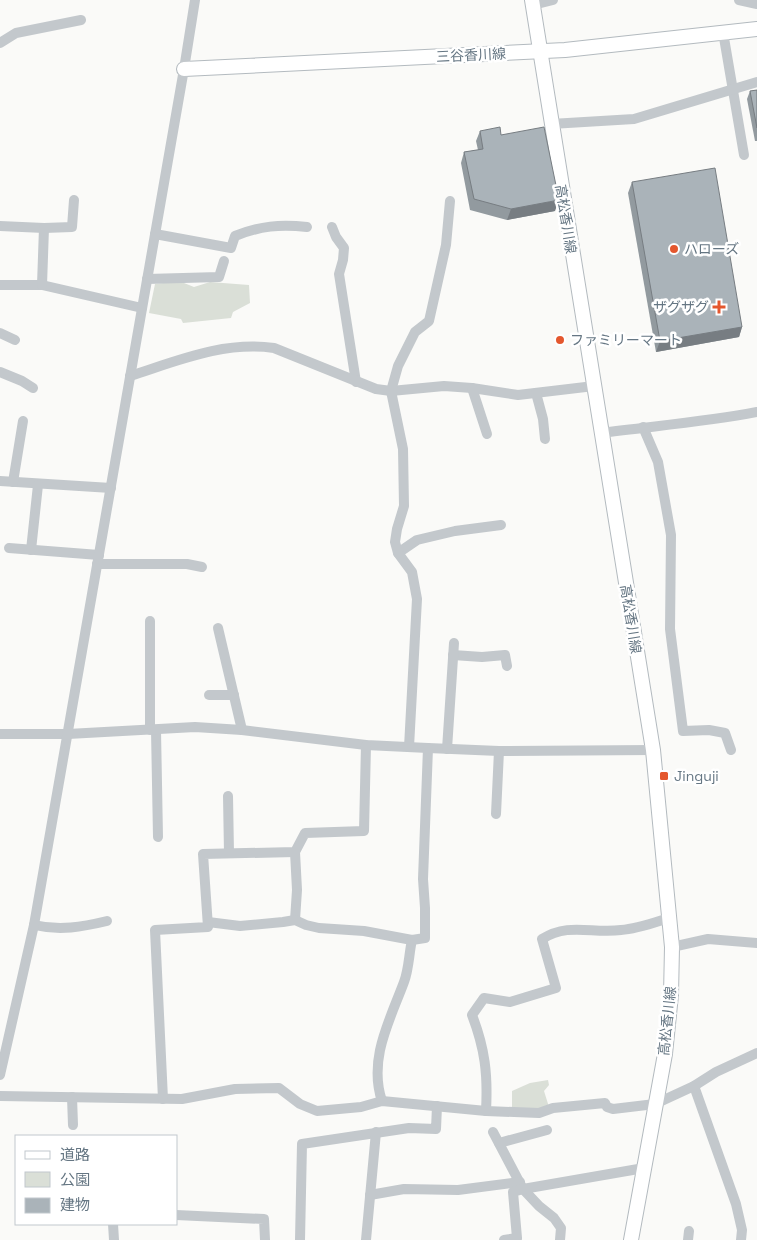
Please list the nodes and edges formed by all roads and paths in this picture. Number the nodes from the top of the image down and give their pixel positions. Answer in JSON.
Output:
{"nodes":[{"id":1,"x":195,"y":0,"type":"edge"},
{"id":2,"x":553,"y":0,"type":"edge"},
{"id":3,"x":739,"y":0,"type":"edge"},
{"id":4,"x":532,"y":3,"type":"edge"},
{"id":5,"x":757,"y":4,"type":"edge"},
{"id":6,"x":80,"y":20,"type":"dead end"},
{"id":7,"x":757,"y":29,"type":"edge"},
{"id":8,"x":724,"y":32,"type":"junction"},
{"id":9,"x":0,"y":43,"type":"edge"},
{"id":10,"x":539,"y":52,"type":"junction"},
{"id":11,"x":184,"y":69,"type":"junction"},
{"id":12,"x":757,"y":82,"type":"edge"},
{"id":13,"x":733,"y":89,"type":"junction"},
{"id":14,"x":551,"y":124,"type":"junction"},
{"id":15,"x":744,"y":154,"type":"dead end"},
{"id":16,"x":74,"y":200,"type":"dead end"},
{"id":17,"x":450,"y":202,"type":"dead end"},
{"id":18,"x":0,"y":226,"type":"edge"},
{"id":19,"x":332,"y":226,"type":"dead end"},
{"id":20,"x":307,"y":227,"type":"dead end"},
{"id":21,"x":44,"y":228,"type":"junction"},
{"id":22,"x":155,"y":234,"type":"junction"},
{"id":23,"x":224,"y":261,"type":"dead end"},
{"id":24,"x":148,"y":279,"type":"junction"},
{"id":25,"x":0,"y":285,"type":"edge"},
{"id":26,"x":42,"y":285,"type":"junction"},
{"id":27,"x":142,"y":308,"type":"junction"},
{"id":28,"x":0,"y":333,"type":"edge"},
{"id":29,"x":15,"y":340,"type":"dead end"},
{"id":30,"x":0,"y":372,"type":"edge"},
{"id":31,"x":130,"y":376,"type":"junction"},
{"id":32,"x":356,"y":382,"type":"junction"},
{"id":33,"x":594,"y":386,"type":"junction"},
{"id":34,"x":33,"y":388,"type":"dead end"},
{"id":35,"x":472,"y":388,"type":"junction"},
{"id":36,"x":391,"y":390,"type":"junction"},
{"id":37,"x":536,"y":393,"type":"junction"},
{"id":38,"x":757,"y":412,"type":"edge"},
{"id":39,"x":23,"y":421,"type":"dead end"},
{"id":40,"x":644,"y":427,"type":"junction"},
{"id":41,"x":602,"y":433,"type":"junction"},
{"id":42,"x":487,"y":434,"type":"dead end"},
{"id":43,"x":545,"y":439,"type":"dead end"},
{"id":44,"x":0,"y":482,"type":"edge"},
{"id":45,"x":12,"y":482,"type":"junction"},
{"id":46,"x":38,"y":484,"type":"junction"},
{"id":47,"x":111,"y":488,"type":"junction"},
{"id":48,"x":501,"y":525,"type":"dead end"},
{"id":49,"x":8,"y":548,"type":"dead end"},
{"id":50,"x":31,"y":550,"type":"junction"},
{"id":51,"x":398,"y":552,"type":"junction"},
{"id":52,"x":98,"y":560,"type":"junction"},
{"id":53,"x":202,"y":567,"type":"dead end"},
{"id":54,"x":150,"y":621,"type":"dead end"},
{"id":55,"x":218,"y":628,"type":"dead end"},
{"id":56,"x":454,"y":643,"type":"dead end"},
{"id":57,"x":453,"y":655,"type":"junction"},
{"id":58,"x":507,"y":666,"type":"dead end"},
{"id":59,"x":209,"y":695,"type":"dead end"},
{"id":60,"x":234,"y":695,"type":"junction"},
{"id":61,"x":153,"y":730,"type":"junction"},
{"id":62,"x":242,"y":730,"type":"junction"},
{"id":63,"x":0,"y":734,"type":"edge"},
{"id":64,"x":68,"y":734,"type":"junction"},
{"id":65,"x":366,"y":745,"type":"junction"},
{"id":66,"x":409,"y":747,"type":"junction"},
{"id":67,"x":428,"y":748,"type":"junction"},
{"id":68,"x":447,"y":749,"type":"junction"},
{"id":69,"x":653,"y":750,"type":"junction"},
{"id":70,"x":731,"y":750,"type":"dead end"},
{"id":71,"x":499,"y":751,"type":"junction"},
{"id":72,"x":228,"y":796,"type":"dead end"},
{"id":73,"x":496,"y":814,"type":"dead end"},
{"id":74,"x":158,"y":837,"type":"dead end"},
{"id":75,"x":296,"y":852,"type":"junction"},
{"id":76,"x":229,"y":854,"type":"junction"},
{"id":77,"x":669,"y":918,"type":"junction"},
{"id":78,"x":295,"y":920,"type":"junction"},
{"id":79,"x":107,"y":921,"type":"dead end"},
{"id":80,"x":208,"y":922,"type":"junction"},
{"id":81,"x":34,"y":924,"type":"junction"},
{"id":82,"x":412,"y":940,"type":"junction"},
{"id":83,"x":757,"y":943,"type":"edge"},
{"id":84,"x":672,"y":947,"type":"junction"},
{"id":85,"x":757,"y":1053,"type":"edge"},
{"id":86,"x":0,"y":1075,"type":"edge"},
{"id":87,"x":694,"y":1086,"type":"junction"},
{"id":88,"x":0,"y":1096,"type":"edge"},
{"id":89,"x":72,"y":1097,"type":"junction"},
{"id":90,"x":163,"y":1099,"type":"junction"},
{"id":91,"x":382,"y":1101,"type":"junction"},
{"id":92,"x":656,"y":1104,"type":"junction"},
{"id":93,"x":437,"y":1106,"type":"junction"},
{"id":94,"x":486,"y":1111,"type":"junction"},
{"id":95,"x":73,"y":1125,"type":"dead end"},
{"id":96,"x":547,"y":1130,"type":"dead end"},
{"id":97,"x":376,"y":1132,"type":"junction"},
{"id":98,"x":493,"y":1132,"type":"dead end"},
{"id":99,"x":499,"y":1143,"type":"junction"},
{"id":100,"x":644,"y":1168,"type":"junction"},
{"id":101,"x":522,"y":1186,"type":"junction"},
{"id":102,"x":370,"y":1195,"type":"junction"},
{"id":103,"x":178,"y":1215,"type":"edge"},
{"id":104,"x":113,"y":1225,"type":"edge"},
{"id":105,"x":114,"y":1240,"type":"edge"},
{"id":106,"x":265,"y":1240,"type":"edge"},
{"id":107,"x":300,"y":1240,"type":"edge"},
{"id":108,"x":366,"y":1240,"type":"edge"},
{"id":109,"x":504,"y":1240,"type":"edge"},
{"id":110,"x":560,"y":1240,"type":"edge"},
{"id":111,"x":631,"y":1240,"type":"edge"},
{"id":112,"x":741,"y":1240,"type":"edge"}],
"edges":[{"from":1,"to":11,"type":"street"},
{"from":2,"to":4,"type":"street"},
{"from":3,"to":5,"type":"street"},
{"from":4,"to":10,"type":"main road","name":"高松香川線"},
{"from":6,"to":9,"type":"street"},
{"from":7,"to":8,"type":"main road","name":"三谷香川線"},
{"from":8,"to":10,"type":"main road","name":"三谷香川線"},
{"from":8,"to":13,"type":"street"},
{"from":10,"to":11,"type":"main road","name":"三谷香川線"},
{"from":10,"to":14,"type":"main road","name":"高松香川線"},
{"from":11,"to":22,"type":"street"},
{"from":12,"to":13,"type":"street"},
{"from":13,"to":14,"type":"street"},
{"from":13,"to":15,"type":"street"},
{"from":14,"to":33,"type":"main road","name":"高松香川線"},
{"from":16,"to":21,"type":"street"},
{"from":17,"to":36,"type":"street"},
{"from":18,"to":21,"type":"street"},
{"from":19,"to":32,"type":"street"},
{"from":20,"to":22,"type":"street"},
{"from":21,"to":26,"type":"street"},
{"from":22,"to":24,"type":"street"},
{"from":23,"to":24,"type":"street"},
{"from":24,"to":27,"type":"street"},
{"from":25,"to":26,"type":"street"},
{"from":26,"to":27,"type":"street"},
{"from":27,"to":31,"type":"street"},
{"from":28,"to":29,"type":"street"},
{"from":30,"to":34,"type":"street"},
{"from":31,"to":32,"type":"street"},
{"from":31,"to":47,"type":"street"},
{"from":32,"to":36,"type":"street"},
{"from":33,"to":37,"type":"street"},
{"from":33,"to":41,"type":"main road","name":"高松香川線"},
{"from":35,"to":36,"type":"street"},
{"from":35,"to":37,"type":"street"},
{"from":35,"to":42,"type":"street"},
{"from":36,"to":51,"type":"street"},
{"from":37,"to":43,"type":"street"},
{"from":38,"to":40,"type":"street"},
{"from":39,"to":45,"type":"street"},
{"from":40,"to":41,"type":"street"},
{"from":40,"to":70,"type":"street"},
{"from":41,"to":69,"type":"main road","name":"高松香川線"},
{"from":44,"to":45,"type":"street"},
{"from":45,"to":46,"type":"street"},
{"from":46,"to":47,"type":"street"},
{"from":46,"to":50,"type":"street"},
{"from":47,"to":52,"type":"street"},
{"from":48,"to":51,"type":"street"},
{"from":49,"to":50,"type":"street"},
{"from":50,"to":52,"type":"street"},
{"from":51,"to":66,"type":"street"},
{"from":52,"to":53,"type":"street"},
{"from":52,"to":64,"type":"street"},
{"from":54,"to":61,"type":"street"},
{"from":55,"to":60,"type":"street"},
{"from":56,"to":57,"type":"street"},
{"from":57,"to":58,"type":"street"},
{"from":57,"to":68,"type":"street"},
{"from":59,"to":60,"type":"street"},
{"from":60,"to":62,"type":"street"},
{"from":61,"to":62,"type":"street"},
{"from":61,"to":64,"type":"street"},
{"from":61,"to":74,"type":"street"},
{"from":62,"to":65,"type":"street"},
{"from":63,"to":64,"type":"street"},
{"from":64,"to":81,"type":"street"},
{"from":65,"to":66,"type":"street"},
{"from":65,"to":75,"type":"street"},
{"from":66,"to":67,"type":"street"},
{"from":67,"to":68,"type":"street"},
{"from":67,"to":82,"type":"street"},
{"from":68,"to":71,"type":"street"},
{"from":69,"to":71,"type":"street"},
{"from":69,"to":77,"type":"main road","name":"高松香川線"},
{"from":71,"to":73,"type":"street"},
{"from":72,"to":76,"type":"street"},
{"from":75,"to":76,"type":"street"},
{"from":75,"to":78,"type":"street"},
{"from":76,"to":80,"type":"street"},
{"from":77,"to":84,"type":"main road","name":"高松香川線"},
{"from":77,"to":94,"type":"street"},
{"from":78,"to":80,"type":"street"},
{"from":78,"to":82,"type":"street"},
{"from":79,"to":81,"type":"street"},
{"from":80,"to":90,"type":"street"},
{"from":81,"to":86,"type":"street"},
{"from":82,"to":91,"type":"street"},
{"from":83,"to":84,"type":"street"},
{"from":84,"to":92,"type":"main road","name":"高松香川線"},
{"from":85,"to":87,"type":"street"},
{"from":87,"to":92,"type":"street"},
{"from":87,"to":112,"type":"street"},
{"from":88,"to":89,"type":"street"},
{"from":89,"to":90,"type":"street"},
{"from":89,"to":95,"type":"street"},
{"from":90,"to":91,"type":"street"},
{"from":91,"to":93,"type":"street"},
{"from":92,"to":94,"type":"street"},
{"from":92,"to":100,"type":"main road","name":"高松香川線"},
{"from":93,"to":94,"type":"street"},
{"from":93,"to":97,"type":"street"},
{"from":96,"to":99,"type":"street"},
{"from":97,"to":102,"type":"street"},
{"from":97,"to":107,"type":"street"},
{"from":98,"to":99,"type":"street"},
{"from":99,"to":101,"type":"street"},
{"from":100,"to":101,"type":"street"},
{"from":100,"to":111,"type":"main road","name":"高松香川線"},
{"from":101,"to":102,"type":"street"},
{"from":101,"to":109,"type":"street"},
{"from":101,"to":110,"type":"street"},
{"from":102,"to":108,"type":"street"},
{"from":103,"to":106,"type":"street"},
{"from":104,"to":105,"type":"street"}]}
